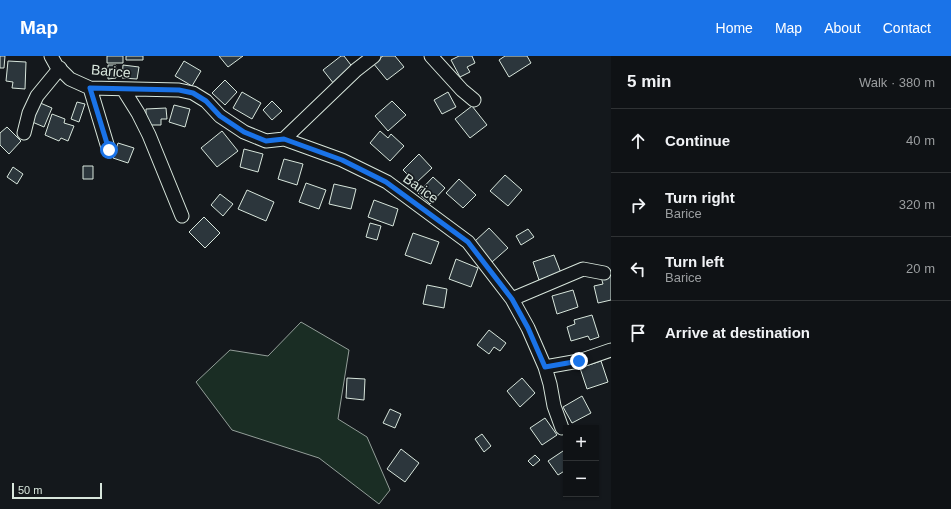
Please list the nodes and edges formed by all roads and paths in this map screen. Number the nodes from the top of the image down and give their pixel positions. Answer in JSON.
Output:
{"nodes":[{"id":1,"x":51,"y":56,"type":"edge"},
{"id":2,"x":374,"y":56,"type":"edge"},
{"id":3,"x":431,"y":56,"type":"edge"},
{"id":4,"x":60,"y":68,"type":"junction"},
{"id":5,"x":90,"y":88,"type":"junction"},
{"id":6,"x":123,"y":89,"type":"junction"},
{"id":7,"x":474,"y":100,"type":"dead end"},
{"id":8,"x":24,"y":133,"type":"dead end"},
{"id":9,"x":284,"y":139,"type":"junction"},
{"id":10,"x":109,"y":150,"type":"dead end"},
{"id":11,"x":182,"y":216,"type":"dead end"},
{"id":12,"x":604,"y":273,"type":"dead end"},
{"id":13,"x":512,"y":299,"type":"junction"},
{"id":14,"x":611,"y":350,"type":"edge"},
{"id":15,"x":545,"y":367,"type":"junction"},
{"id":16,"x":562,"y":428,"type":"dead end"}],
"edges":[{"from":1,"to":4,"type":"street","name":"Barice"},
{"from":2,"to":9,"type":"street"},
{"from":3,"to":7,"type":"street"},
{"from":4,"to":5,"type":"street","name":"Barice"},
{"from":4,"to":8,"type":"street"},
{"from":5,"to":6,"type":"street","name":"Barice"},
{"from":5,"to":10,"type":"street"},
{"from":6,"to":9,"type":"street","name":"Barice"},
{"from":6,"to":11,"type":"street"},
{"from":9,"to":13,"type":"street","name":"Barice"},
{"from":12,"to":13,"type":"street"},
{"from":13,"to":15,"type":"street","name":"Barice"},
{"from":14,"to":15,"type":"street"},
{"from":15,"to":16,"type":"street","name":"Barice"}]}
